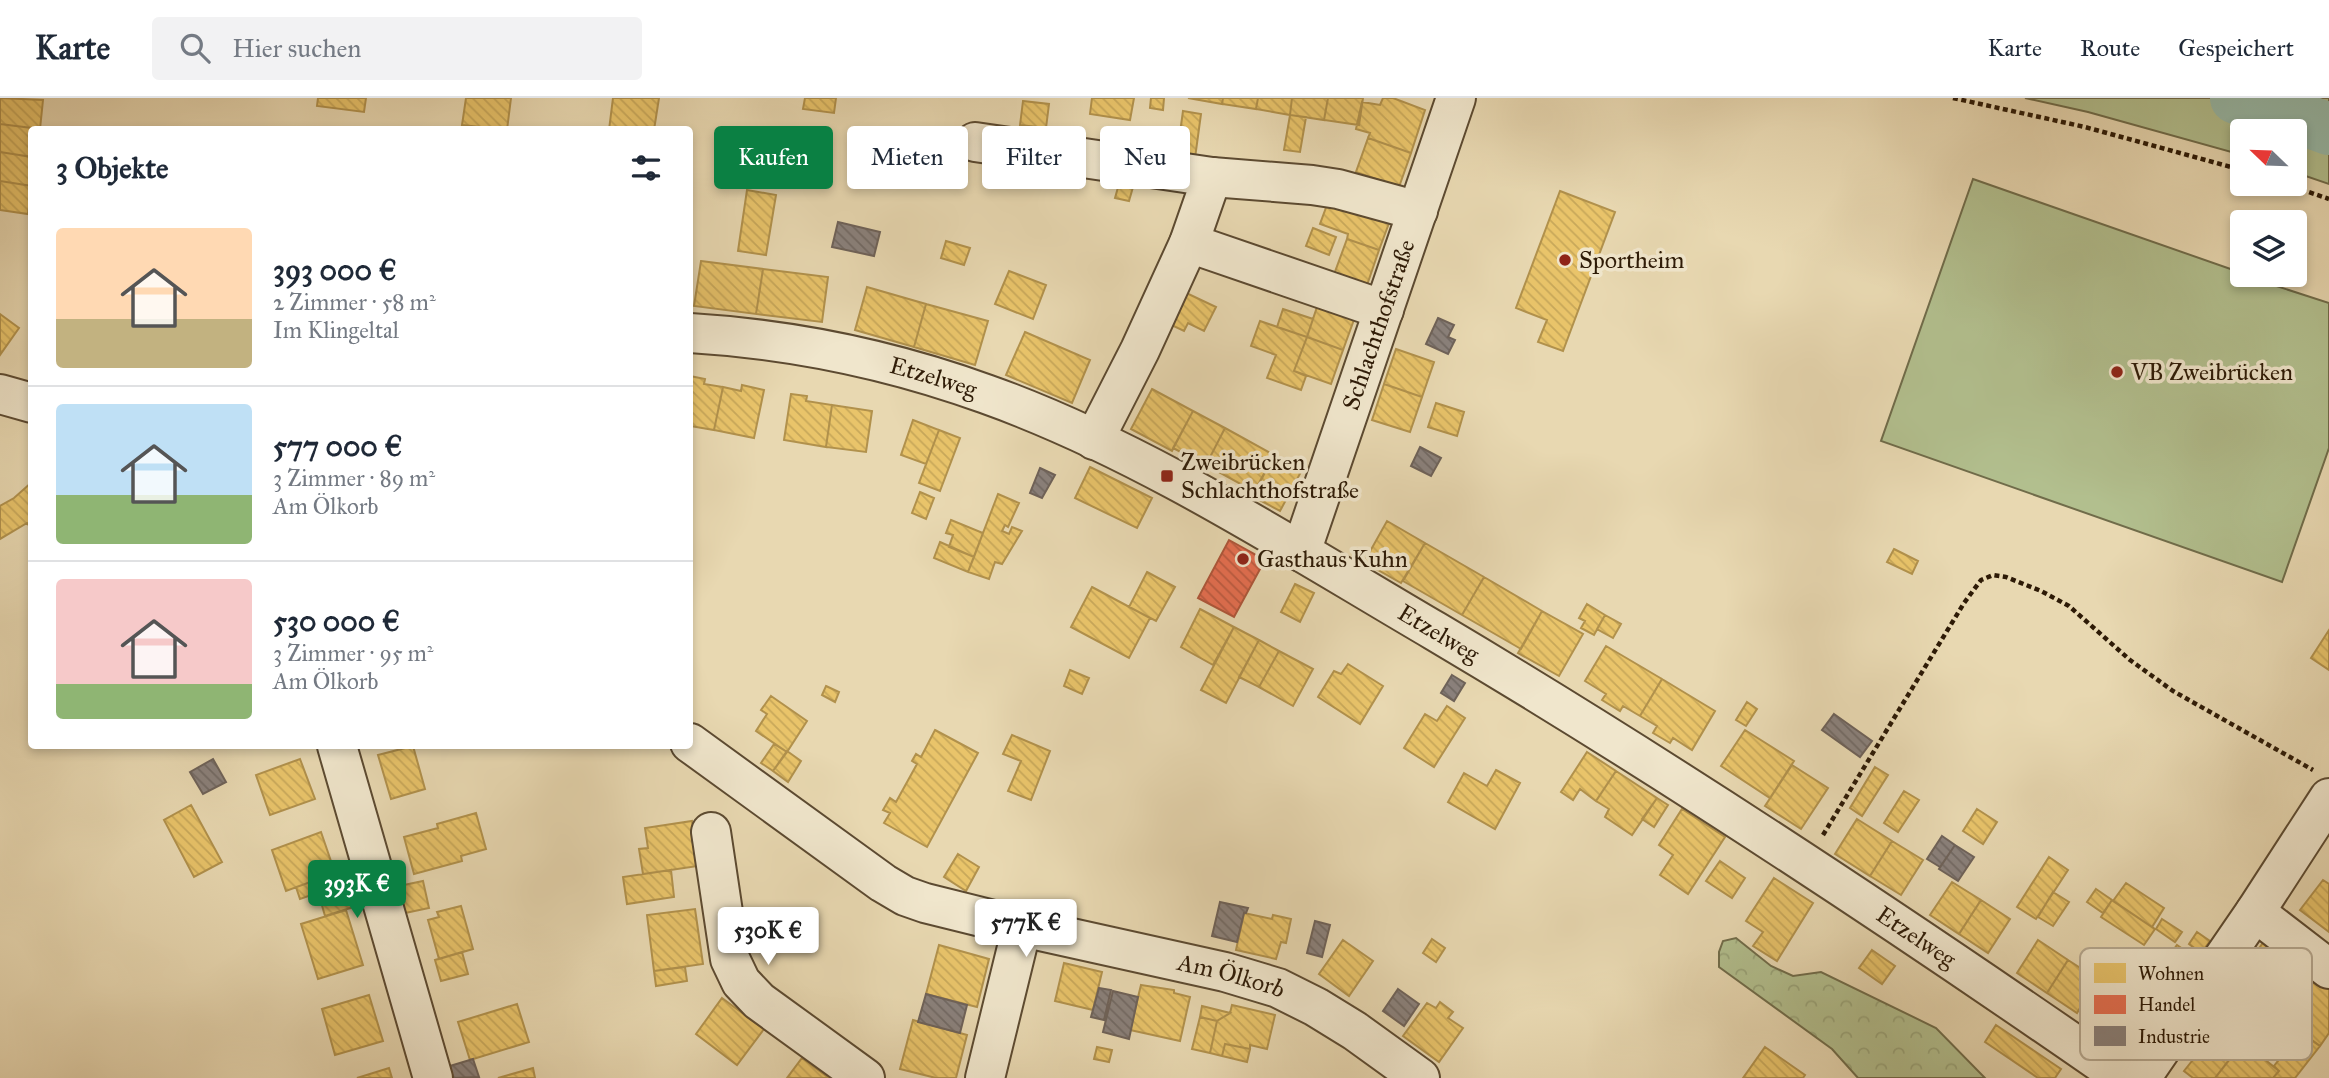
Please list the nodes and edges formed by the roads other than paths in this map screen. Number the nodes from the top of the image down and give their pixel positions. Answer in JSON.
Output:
{"nodes":[{"id":1,"x":1456,"y":98,"type":"edge"},
{"id":2,"x":975,"y":142,"type":"dead end"},
{"id":3,"x":1212,"y":177,"type":"junction"},
{"id":4,"x":1418,"y":211,"type":"junction"},
{"id":5,"x":1189,"y":243,"type":"junction"},
{"id":6,"x":1384,"y":310,"type":"junction"},
{"id":7,"x":693,"y":333,"type":"edge"},
{"id":8,"x":0,"y":394,"type":"edge"},
{"id":9,"x":28,"y":402,"type":"edge"},
{"id":10,"x":1094,"y":440,"type":"junction"},
{"id":11,"x":1301,"y":552,"type":"junction"},
{"id":12,"x":693,"y":745,"type":"edge"},
{"id":13,"x":338,"y":749,"type":"edge"},
{"id":14,"x":2323,"y":785,"type":"edge"},
{"id":15,"x":711,"y":832,"type":"dead end"},
{"id":16,"x":2255,"y":912,"type":"junction"},
{"id":17,"x":1022,"y":927,"type":"junction"},
{"id":18,"x":2230,"y":948,"type":"edge"},
{"id":19,"x":2302,"y":948,"type":"edge"},
{"id":20,"x":2312,"y":956,"type":"edge"},
{"id":21,"x":2329,"y":969,"type":"edge"},
{"id":22,"x":2080,"y":1049,"type":"edge"},
{"id":23,"x":2097,"y":1060,"type":"edge"},
{"id":24,"x":2153,"y":1060,"type":"edge"},
{"id":25,"x":433,"y":1078,"type":"edge"},
{"id":26,"x":865,"y":1078,"type":"edge"},
{"id":27,"x":985,"y":1078,"type":"edge"},
{"id":28,"x":1420,"y":1078,"type":"edge"},
{"id":29,"x":2123,"y":1078,"type":"edge"},
{"id":30,"x":2141,"y":1078,"type":"edge"}],
"edges":[{"from":1,"to":4,"type":"street","name":"Schlachthofstraße"},
{"from":2,"to":3,"type":"street"},
{"from":3,"to":4,"type":"street"},
{"from":3,"to":5,"type":"street"},
{"from":4,"to":6,"type":"street","name":"Schlachthofstraße"},
{"from":5,"to":6,"type":"street"},
{"from":5,"to":10,"type":"street"},
{"from":6,"to":11,"type":"street","name":"Schlachthofstraße"},
{"from":7,"to":10,"type":"street","name":"Etzelweg"},
{"from":8,"to":9,"type":"street"},
{"from":10,"to":11,"type":"street","name":"Etzelweg"},
{"from":11,"to":22,"type":"street","name":"Etzelweg"},
{"from":12,"to":17,"type":"street","name":"Am Ölkorb"},
{"from":13,"to":25,"type":"street"},
{"from":14,"to":16,"type":"street"},
{"from":15,"to":26,"type":"street"},
{"from":16,"to":18,"type":"street"},
{"from":16,"to":19,"type":"street"},
{"from":17,"to":27,"type":"street"},
{"from":17,"to":28,"type":"street","name":"Am Ölkorb"},
{"from":20,"to":21,"type":"street"},
{"from":23,"to":29,"type":"street","name":"Etzelweg"},
{"from":24,"to":30,"type":"street"}]}
